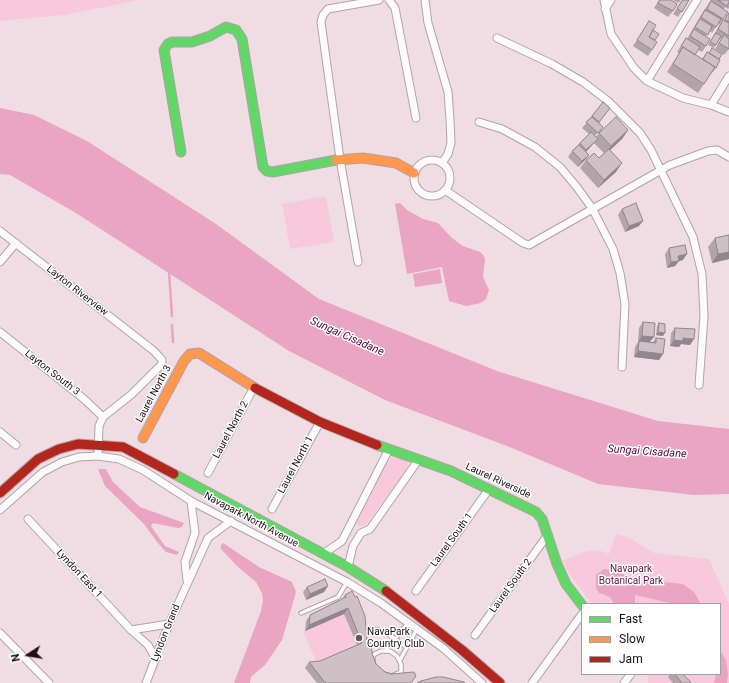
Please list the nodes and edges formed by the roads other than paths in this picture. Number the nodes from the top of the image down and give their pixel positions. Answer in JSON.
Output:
{"nodes":[{"id":1,"x":379,"y":0,"type":"edge"},
{"id":2,"x":389,"y":0,"type":"edge"},
{"id":3,"x":425,"y":0,"type":"edge"},
{"id":4,"x":604,"y":0,"type":"edge"},
{"id":5,"x":611,"y":0,"type":"edge"},
{"id":6,"x":698,"y":0,"type":"edge"},
{"id":7,"x":605,"y":9,"type":"junction"},
{"id":8,"x":497,"y":38,"type":"dead end"},
{"id":9,"x":729,"y":76,"type":"edge"},
{"id":10,"x":647,"y":82,"type":"junction"},
{"id":11,"x":711,"y":105,"type":"junction"},
{"id":12,"x":729,"y":112,"type":"edge"},
{"id":13,"x":416,"y":118,"type":"dead end"},
{"id":14,"x":479,"y":122,"type":"dead end"},
{"id":15,"x":182,"y":152,"type":"dead end"},
{"id":16,"x":729,"y":158,"type":"edge"},
{"id":17,"x":340,"y":159,"type":"junction"},
{"id":18,"x":442,"y":163,"type":"junction"},
{"id":19,"x":662,"y":170,"type":"junction"},
{"id":20,"x":414,"y":173,"type":"junction"},
{"id":21,"x":445,"y":190,"type":"junction"},
{"id":22,"x":592,"y":208,"type":"junction"},
{"id":23,"x":0,"y":231,"type":"edge"},
{"id":24,"x":16,"y":243,"type":"junction"},
{"id":25,"x":0,"y":262,"type":"edge"},
{"id":26,"x":358,"y":262,"type":"dead end"},
{"id":27,"x":0,"y":332,"type":"edge"},
{"id":28,"x":184,"y":362,"type":"joint"},
{"id":29,"x":622,"y":367,"type":"dead end"},
{"id":30,"x":699,"y":385,"type":"dead end"},
{"id":31,"x":254,"y":387,"type":"junction"},
{"id":32,"x":103,"y":417,"type":"junction"},
{"id":33,"x":320,"y":422,"type":"junction"},
{"id":34,"x":0,"y":432,"type":"edge"},
{"id":35,"x":144,"y":438,"type":"dead end"},
{"id":36,"x":98,"y":444,"type":"junction"},
{"id":37,"x":16,"y":445,"type":"dead end"},
{"id":38,"x":389,"y":449,"type":"junction"},
{"id":39,"x":98,"y":456,"type":"junction"},
{"id":40,"x":419,"y":460,"type":"junction"},
{"id":41,"x":208,"y":473,"type":"dead end"},
{"id":42,"x":489,"y":489,"type":"junction"},
{"id":43,"x":0,"y":493,"type":"edge"},
{"id":44,"x":192,"y":501,"type":"junction"},
{"id":45,"x":272,"y":509,"type":"dead end"},
{"id":46,"x":0,"y":510,"type":"edge"},
{"id":47,"x":28,"y":519,"type":"dead end"},
{"id":48,"x":231,"y":521,"type":"junction"},
{"id":49,"x":348,"y":526,"type":"junction"},
{"id":50,"x":195,"y":533,"type":"junction"},
{"id":51,"x":361,"y":533,"type":"junction"},
{"id":52,"x":547,"y":536,"type":"junction"},
{"id":53,"x":208,"y":538,"type":"junction"},
{"id":54,"x":323,"y":554,"type":"junction"},
{"id":55,"x":348,"y":567,"type":"junction"},
{"id":56,"x":187,"y":582,"type":"junction"},
{"id":57,"x":347,"y":582,"type":"junction"},
{"id":58,"x":416,"y":590,"type":"dead end"},
{"id":59,"x":581,"y":604,"type":"edge"},
{"id":60,"x":301,"y":612,"type":"dead end"},
{"id":61,"x":416,"y":612,"type":"junction"},
{"id":62,"x":581,"y":615,"type":"edge"},
{"id":63,"x":409,"y":622,"type":"junction"},
{"id":64,"x":169,"y":624,"type":"junction"},
{"id":65,"x":418,"y":628,"type":"junction"},
{"id":66,"x":131,"y":630,"type":"junction"},
{"id":67,"x":363,"y":630,"type":"edge"},
{"id":68,"x":0,"y":633,"type":"edge"},
{"id":69,"x":475,"y":635,"type":"dead end"},
{"id":70,"x":395,"y":639,"type":"junction"},
{"id":71,"x":406,"y":647,"type":"junction"},
{"id":72,"x":386,"y":651,"type":"junction"},
{"id":73,"x":156,"y":659,"type":"junction"},
{"id":74,"x":400,"y":660,"type":"junction"},
{"id":75,"x":630,"y":675,"type":"edge"},
{"id":76,"x":48,"y":683,"type":"edge"},
{"id":77,"x":146,"y":683,"type":"edge"},
{"id":78,"x":482,"y":683,"type":"edge"},
{"id":79,"x":500,"y":683,"type":"edge"},
{"id":80,"x":532,"y":683,"type":"edge"},
{"id":81,"x":624,"y":683,"type":"edge"}],
"edges":[{"from":1,"to":17,"type":"street"},
{"from":2,"to":13,"type":"street"},
{"from":3,"to":18,"type":"street"},
{"from":4,"to":7,"type":"street"},
{"from":5,"to":7,"type":"street"},
{"from":6,"to":10,"type":"street"},
{"from":7,"to":10,"type":"street"},
{"from":8,"to":19,"type":"street"},
{"from":9,"to":11,"type":"street"},
{"from":10,"to":11,"type":"street"},
{"from":11,"to":12,"type":"street"},
{"from":14,"to":22,"type":"street"},
{"from":15,"to":17,"type":"street"},
{"from":16,"to":19,"type":"street"},
{"from":17,"to":20,"type":"street"},
{"from":17,"to":26,"type":"street"},
{"from":18,"to":20,"type":"street"},
{"from":18,"to":21,"type":"street"},
{"from":19,"to":22,"type":"street"},
{"from":19,"to":30,"type":"street"},
{"from":20,"to":21,"type":"street"},
{"from":21,"to":22,"type":"street"},
{"from":22,"to":29,"type":"street"},
{"from":23,"to":24,"type":"street","name":"Layton Riverview"},
{"from":24,"to":25,"type":"street"},
{"from":24,"to":32,"type":"street","name":"Layton Riverview"},
{"from":27,"to":32,"type":"street","name":"Layton South 3"},
{"from":28,"to":31,"type":"street","name":"Laurel Riverside"},
{"from":28,"to":35,"type":"street","name":"Laurel North 3"},
{"from":31,"to":33,"type":"street","name":"Laurel Riverside"},
{"from":31,"to":41,"type":"street","name":"Laurel North 2"},
{"from":32,"to":36,"type":"street"},
{"from":33,"to":38,"type":"street","name":"Laurel Riverside"},
{"from":33,"to":45,"type":"street","name":"Laurel North 1"},
{"from":34,"to":37,"type":"street"},
{"from":36,"to":39,"type":"street"},
{"from":36,"to":43,"type":"street"},
{"from":36,"to":54,"type":"street"},
{"from":38,"to":40,"type":"street","name":"Laurel Riverside"},
{"from":38,"to":49,"type":"street"},
{"from":39,"to":44,"type":"street","name":"Navapark North Avenue"},
{"from":39,"to":46,"type":"street","name":"Navapark North Avenue"},
{"from":40,"to":42,"type":"street","name":"Laurel Riverside"},
{"from":40,"to":51,"type":"street"},
{"from":42,"to":52,"type":"street","name":"Laurel Riverside"},
{"from":42,"to":58,"type":"street","name":"Laurel South 1"},
{"from":44,"to":48,"type":"street","name":"Navapark North Avenue"},
{"from":44,"to":50,"type":"street","name":"Lyndon Grand"},
{"from":47,"to":66,"type":"street","name":"Lyndon East 1"},
{"from":48,"to":53,"type":"street","name":"Lyndon Grand"},
{"from":48,"to":57,"type":"street","name":"Navapark North Avenue"},
{"from":49,"to":51,"type":"street"},
{"from":49,"to":54,"type":"street"},
{"from":50,"to":53,"type":"street"},
{"from":50,"to":56,"type":"street","name":"Lyndon Grand"},
{"from":51,"to":55,"type":"street"},
{"from":52,"to":59,"type":"street","name":"Laurel Riverside"},
{"from":52,"to":69,"type":"street","name":"Laurel South 2"},
{"from":53,"to":56,"type":"street","name":"Lyndon Grand"},
{"from":54,"to":55,"type":"street"},
{"from":55,"to":61,"type":"street"},
{"from":56,"to":64,"type":"street","name":"Lyndon Grand"},
{"from":57,"to":60,"type":"lane"},
{"from":57,"to":63,"type":"street","name":"Navapark North Avenue"},
{"from":61,"to":63,"type":"street"},
{"from":61,"to":79,"type":"street"},
{"from":62,"to":80,"type":"street"},
{"from":63,"to":65,"type":"street","name":"Navapark North Avenue"},
{"from":63,"to":70,"type":"lane"},
{"from":64,"to":66,"type":"street"},
{"from":64,"to":73,"type":"street","name":"Lyndon Grand"},
{"from":65,"to":71,"type":"lane"},
{"from":65,"to":78,"type":"street","name":"Navapark North Avenue"},
{"from":66,"to":73,"type":"street","name":"Lyndon East 1"},
{"from":67,"to":70,"type":"lane"},
{"from":68,"to":76,"type":"street"},
{"from":70,"to":71,"type":"lane"},
{"from":70,"to":72,"type":"lane"},
{"from":71,"to":74,"type":"lane"},
{"from":72,"to":74,"type":"lane"},
{"from":72,"to":74,"type":"lane"},
{"from":73,"to":77,"type":"street","name":"Lyndon Grand"},
{"from":75,"to":81,"type":"street"}]}
